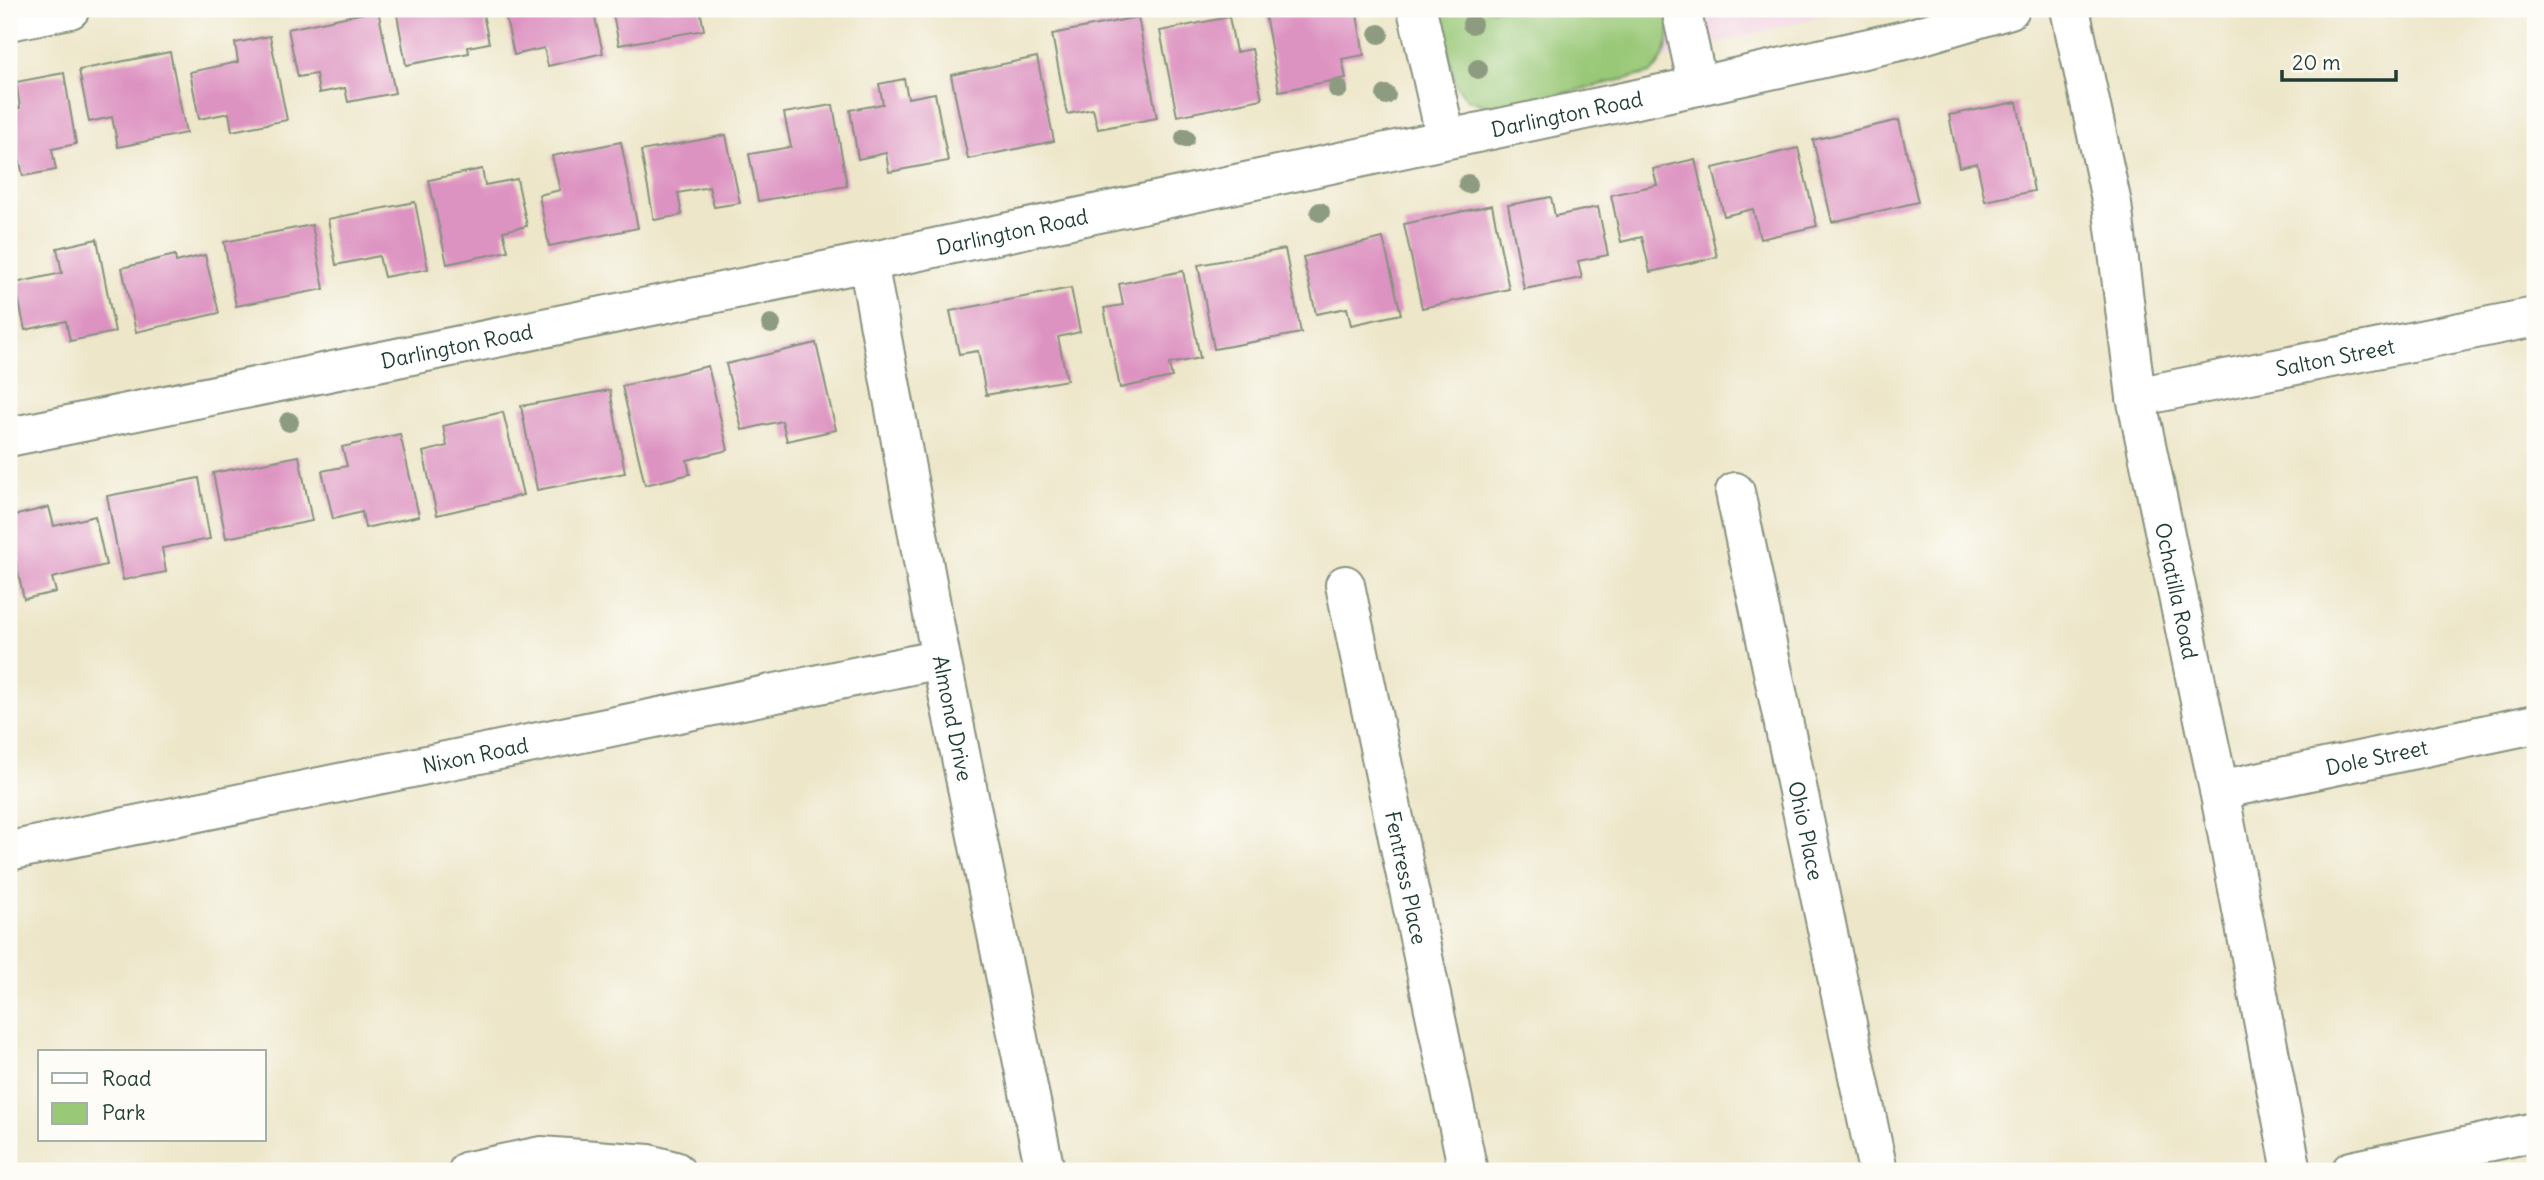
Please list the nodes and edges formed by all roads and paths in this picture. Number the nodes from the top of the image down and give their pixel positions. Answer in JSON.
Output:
{"nodes":[{"id":1,"x":70,"y":9,"type":"edge"},
{"id":2,"x":1416,"y":9,"type":"edge"},
{"id":3,"x":1681,"y":9,"type":"edge"},
{"id":4,"x":2070,"y":9,"type":"edge"},
{"id":5,"x":1989,"y":12,"type":"edge"},
{"id":6,"x":9,"y":22,"type":"edge"},
{"id":7,"x":1698,"y":86,"type":"junction"},
{"id":8,"x":1446,"y":139,"type":"junction"},
{"id":9,"x":868,"y":262,"type":"junction"},
{"id":10,"x":2535,"y":317,"type":"edge"},
{"id":11,"x":2136,"y":397,"type":"junction"},
{"id":12,"x":9,"y":437,"type":"edge"},
{"id":13,"x":1735,"y":492,"type":"dead end"},
{"id":14,"x":1345,"y":586,"type":"dead end"},
{"id":15,"x":941,"y":659,"type":"junction"},
{"id":16,"x":2535,"y":724,"type":"edge"},
{"id":17,"x":2219,"y":790,"type":"junction"},
{"id":18,"x":9,"y":851,"type":"edge"},
{"id":19,"x":2535,"y":1132,"type":"edge"},
{"id":20,"x":468,"y":1171,"type":"edge"},
{"id":21,"x":676,"y":1171,"type":"edge"},
{"id":22,"x":1045,"y":1171,"type":"edge"},
{"id":23,"x":1468,"y":1171,"type":"edge"},
{"id":24,"x":1878,"y":1171,"type":"edge"},
{"id":25,"x":2292,"y":1171,"type":"edge"},
{"id":26,"x":2351,"y":1171,"type":"edge"}],
"edges":[{"from":1,"to":6,"type":"street"},
{"from":2,"to":8,"type":"street"},
{"from":3,"to":7,"type":"street"},
{"from":4,"to":11,"type":"street","name":"Ochatilla Road"},
{"from":5,"to":7,"type":"street","name":"Darlington Road"},
{"from":7,"to":8,"type":"street","name":"Darlington Road"},
{"from":8,"to":9,"type":"street","name":"Darlington Road"},
{"from":9,"to":12,"type":"street","name":"Darlington Road"},
{"from":9,"to":15,"type":"street","name":"Almond Drive"},
{"from":10,"to":11,"type":"street","name":"Salton Street"},
{"from":11,"to":17,"type":"street","name":"Ochatilla Road"},
{"from":13,"to":24,"type":"street","name":"Ohio Place"},
{"from":14,"to":23,"type":"street","name":"Fentress Place"},
{"from":15,"to":18,"type":"street","name":"Nixon Road"},
{"from":15,"to":22,"type":"street","name":"Almond Drive"},
{"from":16,"to":17,"type":"street","name":"Dole Street"},
{"from":17,"to":25,"type":"street","name":"Ochatilla Road"},
{"from":19,"to":26,"type":"street"},
{"from":20,"to":21,"type":"street"}]}
